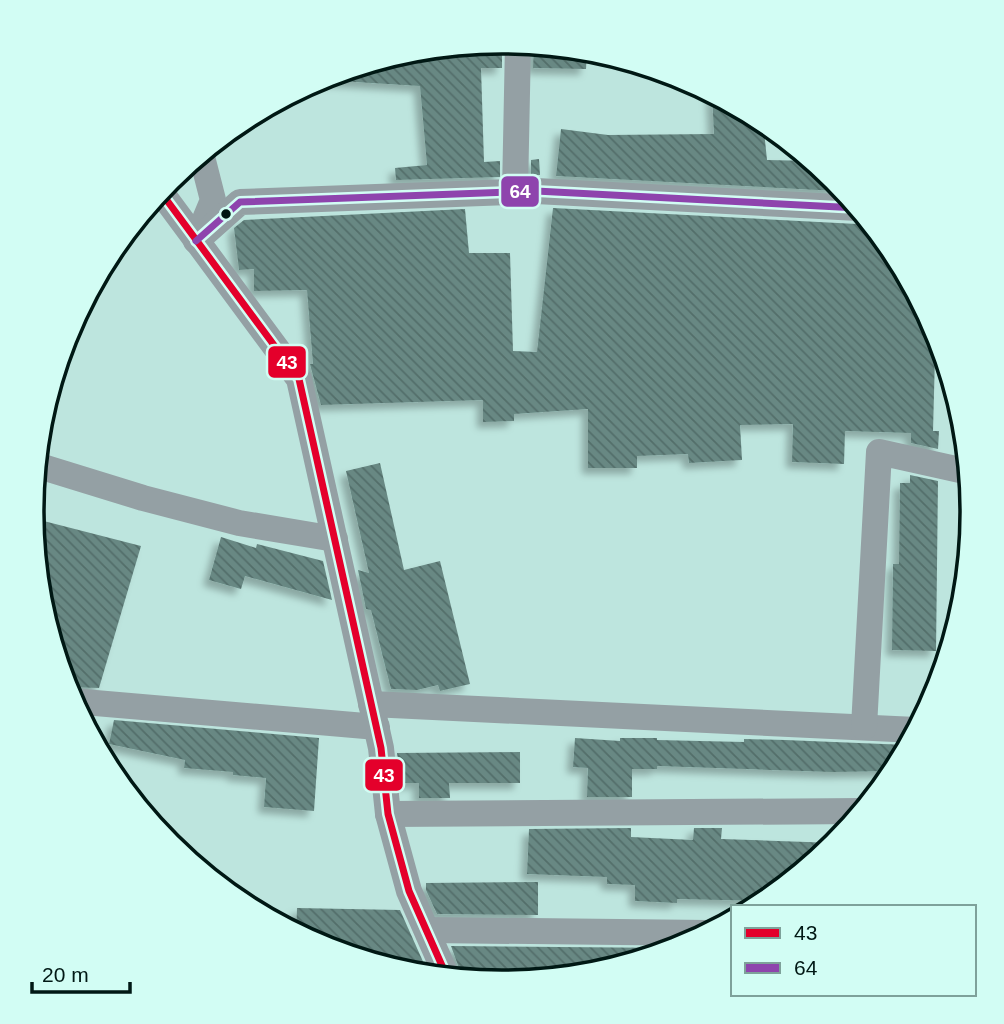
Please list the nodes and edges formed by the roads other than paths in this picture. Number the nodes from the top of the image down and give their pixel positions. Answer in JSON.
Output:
{"nodes":[{"id":1,"x":518,"y":55,"type":"edge"},
{"id":2,"x":204,"y":164,"type":"edge"},
{"id":3,"x":515,"y":192,"type":"junction"},
{"id":4,"x":167,"y":200,"type":"edge"},
{"id":5,"x":844,"y":207,"type":"edge"},
{"id":6,"x":196,"y":241,"type":"junction"},
{"id":7,"x":46,"y":468,"type":"edge"},
{"id":8,"x":958,"y":470,"type":"edge"},
{"id":9,"x":334,"y":539,"type":"junction"},
{"id":10,"x":85,"y":702,"type":"edge"},
{"id":11,"x":374,"y":716,"type":"junction"},
{"id":12,"x":864,"y":727,"type":"junction"},
{"id":13,"x":905,"y":729,"type":"edge"},
{"id":14,"x":849,"y":811,"type":"edge"},
{"id":15,"x":388,"y":814,"type":"junction"},
{"id":16,"x":427,"y":930,"type":"junction"},
{"id":17,"x":682,"y":933,"type":"edge"},
{"id":18,"x":442,"y":966,"type":"edge"}],
"edges":[{"from":1,"to":3,"type":"street"},
{"from":2,"to":6,"type":"street"},
{"from":3,"to":5,"type":"street"},
{"from":3,"to":6,"type":"street"},
{"from":4,"to":6,"type":"street"},
{"from":6,"to":9,"type":"street"},
{"from":7,"to":9,"type":"street"},
{"from":8,"to":12,"type":"street"},
{"from":9,"to":11,"type":"street"},
{"from":10,"to":11,"type":"street"},
{"from":11,"to":12,"type":"street"},
{"from":11,"to":15,"type":"street"},
{"from":12,"to":13,"type":"street"},
{"from":14,"to":15,"type":"street"},
{"from":15,"to":16,"type":"street"},
{"from":16,"to":17,"type":"street"},
{"from":16,"to":18,"type":"street"}]}
